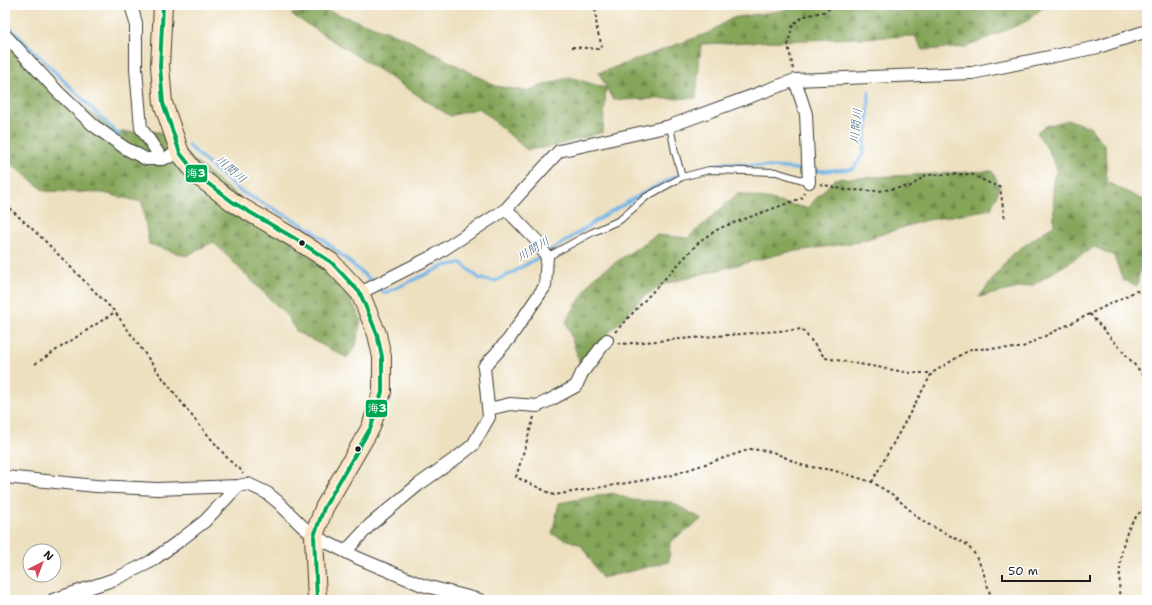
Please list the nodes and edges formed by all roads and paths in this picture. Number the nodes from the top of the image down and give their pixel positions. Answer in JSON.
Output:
{"nodes":[{"id":1,"x":131,"y":5,"type":"edge"},
{"id":2,"x":163,"y":5,"type":"edge"},
{"id":3,"x":595,"y":5,"type":"edge"},
{"id":4,"x":832,"y":5,"type":"edge"},
{"id":5,"x":1147,"y":31,"type":"edge"},
{"id":6,"x":5,"y":35,"type":"edge"},
{"id":7,"x":572,"y":47,"type":"dead end"},
{"id":8,"x":795,"y":80,"type":"junction"},
{"id":9,"x":670,"y":126,"type":"junction"},
{"id":10,"x":180,"y":153,"type":"junction"},
{"id":11,"x":162,"y":159,"type":"junction"},
{"id":12,"x":682,"y":177,"type":"junction"},
{"id":13,"x":809,"y":182,"type":"junction"},
{"id":14,"x":5,"y":204,"type":"edge"},
{"id":15,"x":506,"y":209,"type":"junction"},
{"id":16,"x":1005,"y":221,"type":"dead end"},
{"id":17,"x":547,"y":257,"type":"junction"},
{"id":18,"x":360,"y":293,"type":"junction"},
{"id":19,"x":1147,"y":293,"type":"edge"},
{"id":20,"x":115,"y":312,"type":"junction"},
{"id":21,"x":1090,"y":314,"type":"junction"},
{"id":22,"x":607,"y":340,"type":"junction"},
{"id":23,"x":35,"y":364,"type":"dead end"},
{"id":24,"x":932,"y":373,"type":"junction"},
{"id":25,"x":1147,"y":379,"type":"edge"},
{"id":26,"x":537,"y":406,"type":"junction"},
{"id":27,"x":489,"y":409,"type":"junction"},
{"id":28,"x":5,"y":477,"type":"edge"},
{"id":29,"x":872,"y":482,"type":"junction"},
{"id":30,"x":243,"y":485,"type":"junction"},
{"id":31,"x":1147,"y":506,"type":"edge"},
{"id":32,"x":314,"y":536,"type":"junction"},
{"id":33,"x":346,"y":551,"type":"junction"},
{"id":34,"x":53,"y":600,"type":"edge"},
{"id":35,"x":317,"y":600,"type":"edge"},
{"id":36,"x":480,"y":600,"type":"edge"},
{"id":37,"x":992,"y":600,"type":"edge"},
{"id":38,"x":1119,"y":600,"type":"edge"}],
"edges":[{"from":1,"to":11,"type":"street"},
{"from":2,"to":10,"type":"main road"},
{"from":3,"to":7,"type":"path"},
{"from":4,"to":8,"type":"path"},
{"from":5,"to":8,"type":"street"},
{"from":6,"to":11,"type":"street"},
{"from":8,"to":9,"type":"street"},
{"from":8,"to":13,"type":"street"},
{"from":9,"to":12,"type":"lane"},
{"from":9,"to":15,"type":"street"},
{"from":10,"to":11,"type":"street"},
{"from":10,"to":18,"type":"main road"},
{"from":12,"to":13,"type":"lane"},
{"from":12,"to":17,"type":"lane"},
{"from":13,"to":16,"type":"path"},
{"from":13,"to":22,"type":"path"},
{"from":14,"to":20,"type":"path"},
{"from":15,"to":17,"type":"street"},
{"from":15,"to":18,"type":"street"},
{"from":17,"to":27,"type":"street"},
{"from":18,"to":32,"type":"main road"},
{"from":19,"to":21,"type":"path"},
{"from":20,"to":23,"type":"path"},
{"from":20,"to":30,"type":"path"},
{"from":21,"to":24,"type":"path"},
{"from":21,"to":25,"type":"path"},
{"from":22,"to":24,"type":"path"},
{"from":22,"to":26,"type":"street"},
{"from":24,"to":29,"type":"path"},
{"from":26,"to":27,"type":"street"},
{"from":26,"to":29,"type":"path"},
{"from":27,"to":33,"type":"street"},
{"from":28,"to":30,"type":"street"},
{"from":29,"to":37,"type":"path"},
{"from":30,"to":32,"type":"street"},
{"from":30,"to":34,"type":"street"},
{"from":31,"to":38,"type":"path"},
{"from":32,"to":33,"type":"street"},
{"from":32,"to":35,"type":"main road"},
{"from":33,"to":36,"type":"street"}]}
